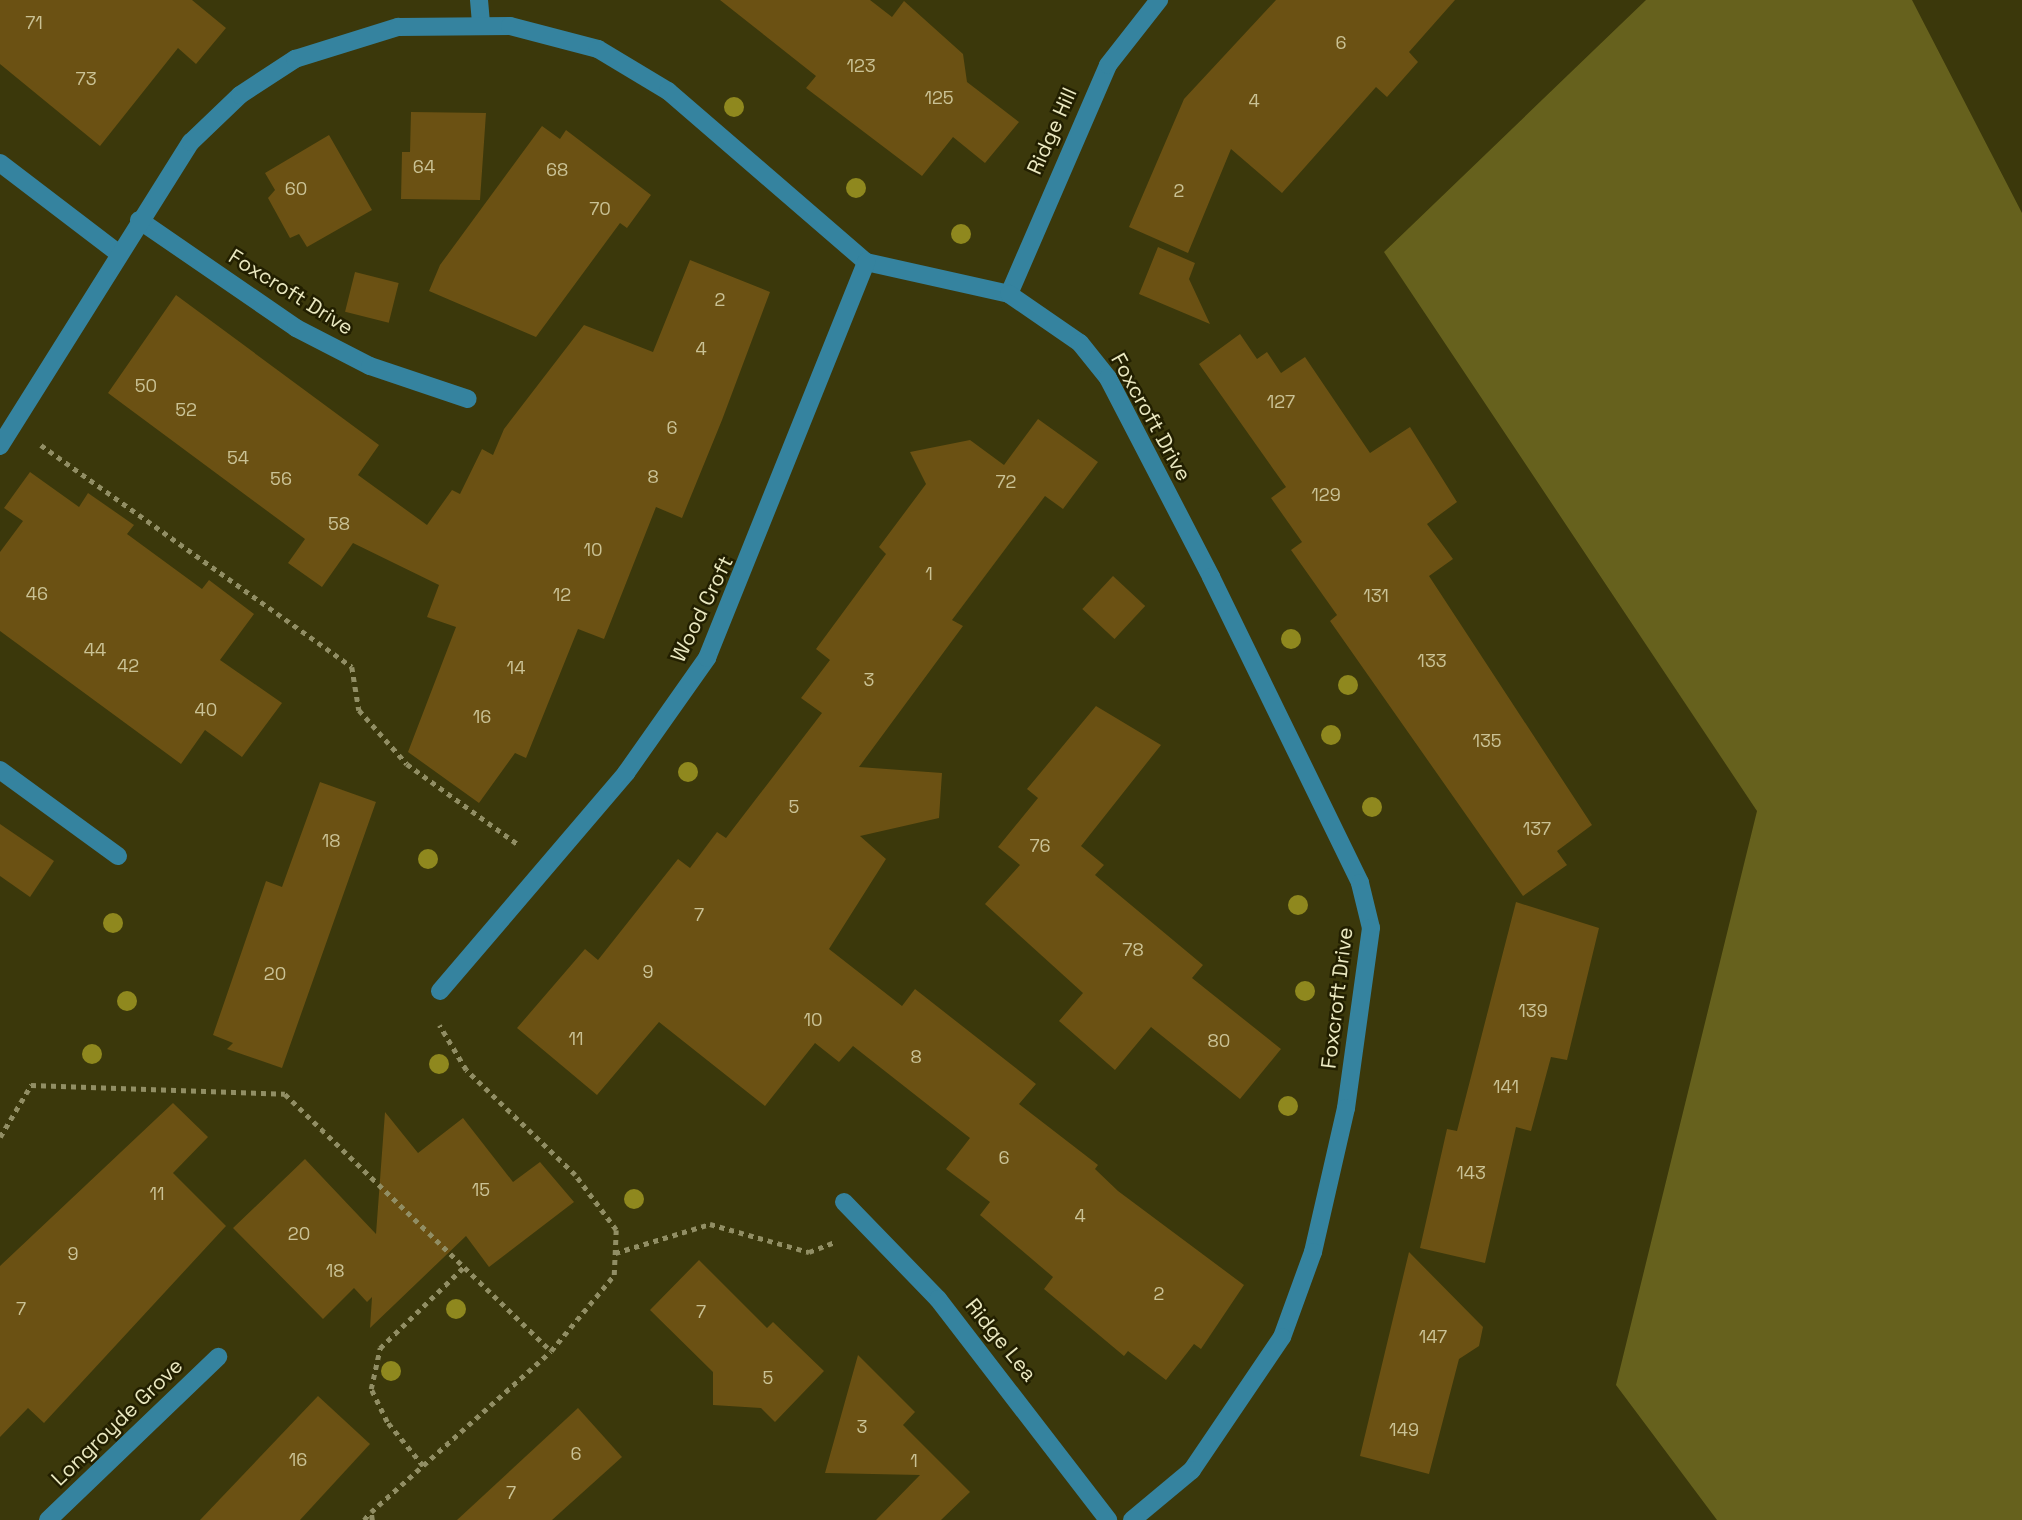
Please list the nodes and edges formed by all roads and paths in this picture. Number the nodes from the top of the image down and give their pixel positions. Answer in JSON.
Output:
{"nodes":[{"id":1,"x":479,"y":0,"type":"edge"},
{"id":2,"x":1159,"y":0,"type":"edge"},
{"id":3,"x":481,"y":23,"type":"junction"},
{"id":4,"x":0,"y":163,"type":"edge"},
{"id":5,"x":139,"y":220,"type":"junction"},
{"id":6,"x":117,"y":252,"type":"junction"},
{"id":7,"x":866,"y":262,"type":"junction"},
{"id":8,"x":1009,"y":294,"type":"junction"},
{"id":9,"x":468,"y":399,"type":"dead end"},
{"id":10,"x":15,"y":426,"type":"junction"},
{"id":11,"x":0,"y":446,"type":"edge"},
{"id":12,"x":0,"y":771,"type":"edge"},
{"id":13,"x":118,"y":856,"type":"dead end"},
{"id":14,"x":547,"y":865,"type":"junction"},
{"id":15,"x":440,"y":991,"type":"joint"},
{"id":16,"x":0,"y":1137,"type":"edge"},
{"id":17,"x":844,"y":1202,"type":"dead end"},
{"id":18,"x":866,"y":1230,"type":"junction"},
{"id":19,"x":615,"y":1253,"type":"junction"},
{"id":20,"x":464,"y":1267,"type":"junction"},
{"id":21,"x":551,"y":1351,"type":"junction"},
{"id":22,"x":218,"y":1357,"type":"dead end"},
{"id":23,"x":423,"y":1466,"type":"junction"},
{"id":24,"x":371,"y":1512,"type":"junction"},
{"id":25,"x":48,"y":1520,"type":"edge"},
{"id":26,"x":364,"y":1520,"type":"edge"},
{"id":27,"x":372,"y":1520,"type":"edge"},
{"id":28,"x":1108,"y":1520,"type":"edge"},
{"id":29,"x":1132,"y":1520,"type":"edge"}],
"edges":[{"from":1,"to":3,"type":"street"},
{"from":2,"to":8,"type":"street","name":"Ridge Hill"},
{"from":3,"to":5,"type":"street","name":"Foxcroft Drive"},
{"from":3,"to":7,"type":"street","name":"Foxcroft Drive"},
{"from":4,"to":6,"type":"street"},
{"from":5,"to":6,"type":"street","name":"Foxcroft Drive"},
{"from":5,"to":9,"type":"street","name":"Foxcroft Drive"},
{"from":6,"to":10,"type":"street","name":"Foxcroft Drive"},
{"from":7,"to":8,"type":"street","name":"Foxcroft Drive"},
{"from":7,"to":14,"type":"street","name":"Wood Croft"},
{"from":8,"to":29,"type":"street","name":"Foxcroft Drive"},
{"from":10,"to":11,"type":"street","name":"Foxcroft Drive"},
{"from":10,"to":14,"type":"path"},
{"from":12,"to":13,"type":"street"},
{"from":14,"to":15,"type":"street","name":"Wood Croft"},
{"from":15,"to":19,"type":"path"},
{"from":16,"to":20,"type":"path"},
{"from":17,"to":18,"type":"street","name":"Ridge Lea"},
{"from":18,"to":19,"type":"path"},
{"from":18,"to":28,"type":"street","name":"Ridge Lea"},
{"from":19,"to":21,"type":"path"},
{"from":20,"to":21,"type":"path"},
{"from":20,"to":23,"type":"path"},
{"from":21,"to":23,"type":"path"},
{"from":22,"to":25,"type":"street","name":"Longroyde Grove"},
{"from":23,"to":24,"type":"path"},
{"from":24,"to":26,"type":"path"},
{"from":24,"to":27,"type":"path"}]}
